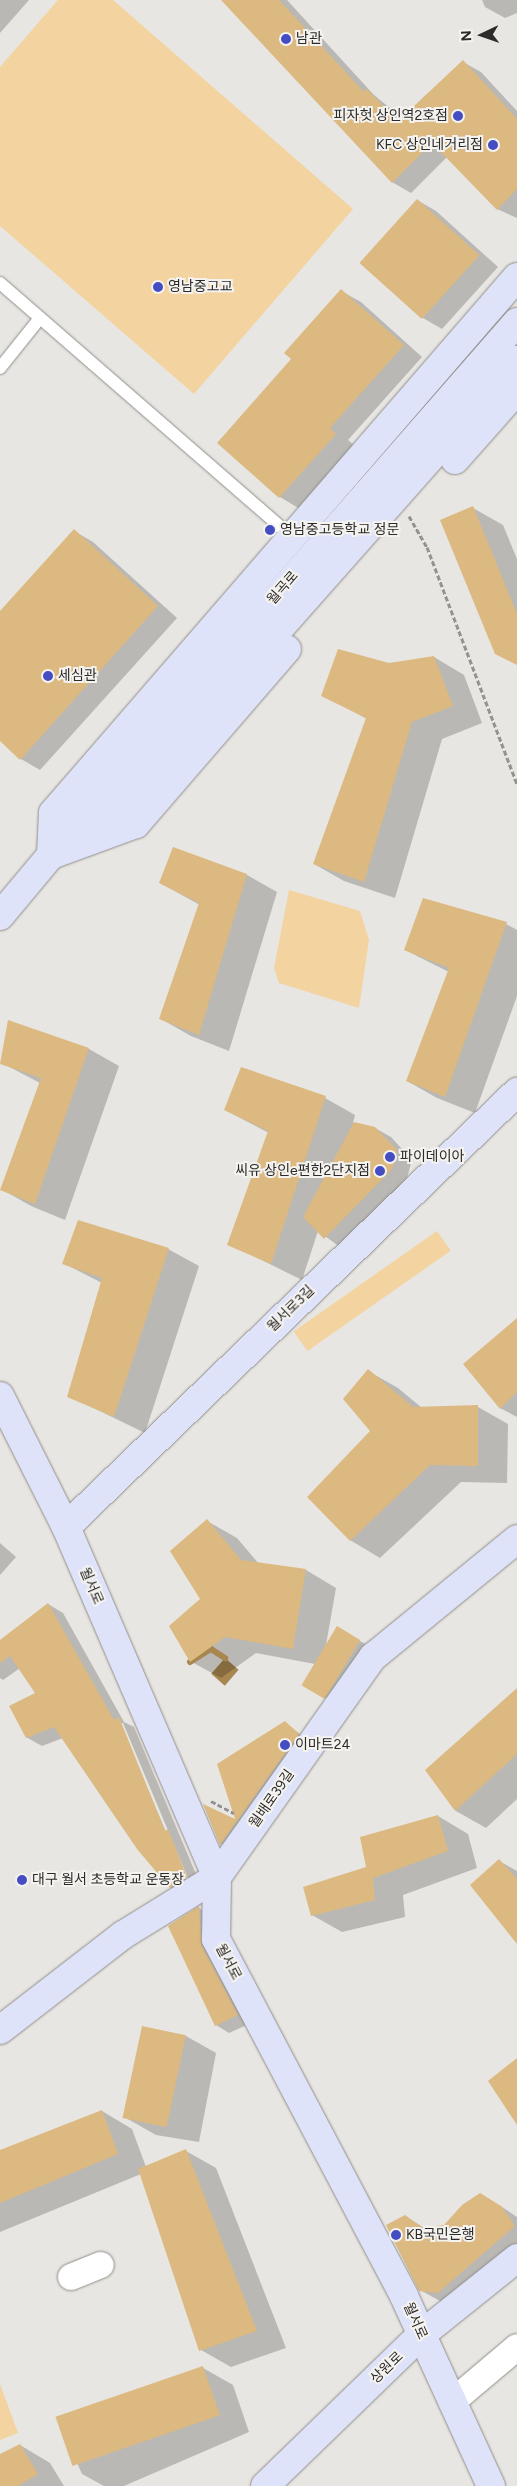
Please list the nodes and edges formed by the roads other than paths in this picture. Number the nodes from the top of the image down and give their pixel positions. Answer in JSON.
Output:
{"nodes":[{"id":1,"x":517,"y":277,"type":"edge"},
{"id":2,"x":0,"y":283,"type":"edge"},
{"id":3,"x":40,"y":318,"type":"junction"},
{"id":4,"x":517,"y":322,"type":"edge"},
{"id":5,"x":517,"y":360,"type":"edge"},
{"id":6,"x":0,"y":368,"type":"edge"},
{"id":7,"x":517,"y":390,"type":"edge"},
{"id":8,"x":293,"y":538,"type":"junction"},
{"id":9,"x":51,"y":855,"type":"junction"},
{"id":10,"x":0,"y":916,"type":"edge"},
{"id":11,"x":517,"y":1092,"type":"edge"},
{"id":12,"x":0,"y":1396,"type":"edge"},
{"id":13,"x":66,"y":1527,"type":"junction"},
{"id":14,"x":517,"y":1539,"type":"edge"},
{"id":15,"x":217,"y":1877,"type":"junction"},
{"id":16,"x":0,"y":2030,"type":"edge"},
{"id":17,"x":517,"y":2258,"type":"edge"},
{"id":18,"x":101,"y":2265,"type":"dead end"},
{"id":19,"x":72,"y":2277,"type":"dead end"},
{"id":20,"x":421,"y":2335,"type":"junction"},
{"id":21,"x":517,"y":2347,"type":"edge"},
{"id":22,"x":452,"y":2402,"type":"junction"},
{"id":23,"x":266,"y":2486,"type":"edge"},
{"id":24,"x":491,"y":2486,"type":"edge"}],
"edges":[{"from":1,"to":8,"type":"street"},
{"from":2,"to":3,"type":"lane"},
{"from":3,"to":6,"type":"lane"},
{"from":3,"to":8,"type":"lane"},
{"from":4,"to":9,"type":"street","name":"월곡로"},
{"from":5,"to":9,"type":"street","name":"월곡로"},
{"from":7,"to":9,"type":"street"},
{"from":8,"to":9,"type":"street"},
{"from":9,"to":10,"type":"street","name":"월곡로"},
{"from":11,"to":13,"type":"street","name":"월서로3길"},
{"from":12,"to":13,"type":"street","name":"월서로"},
{"from":13,"to":15,"type":"street","name":"월서로"},
{"from":14,"to":15,"type":"street","name":"월배로39길"},
{"from":15,"to":16,"type":"street","name":"월배로39길"},
{"from":15,"to":20,"type":"street","name":"월서로"},
{"from":17,"to":20,"type":"street","name":"상원로"},
{"from":18,"to":19,"type":"street"},
{"from":20,"to":22,"type":"street","name":"월서로"},
{"from":20,"to":23,"type":"street","name":"상원로"},
{"from":21,"to":22,"type":"street"},
{"from":22,"to":24,"type":"street","name":"월서로"}]}
